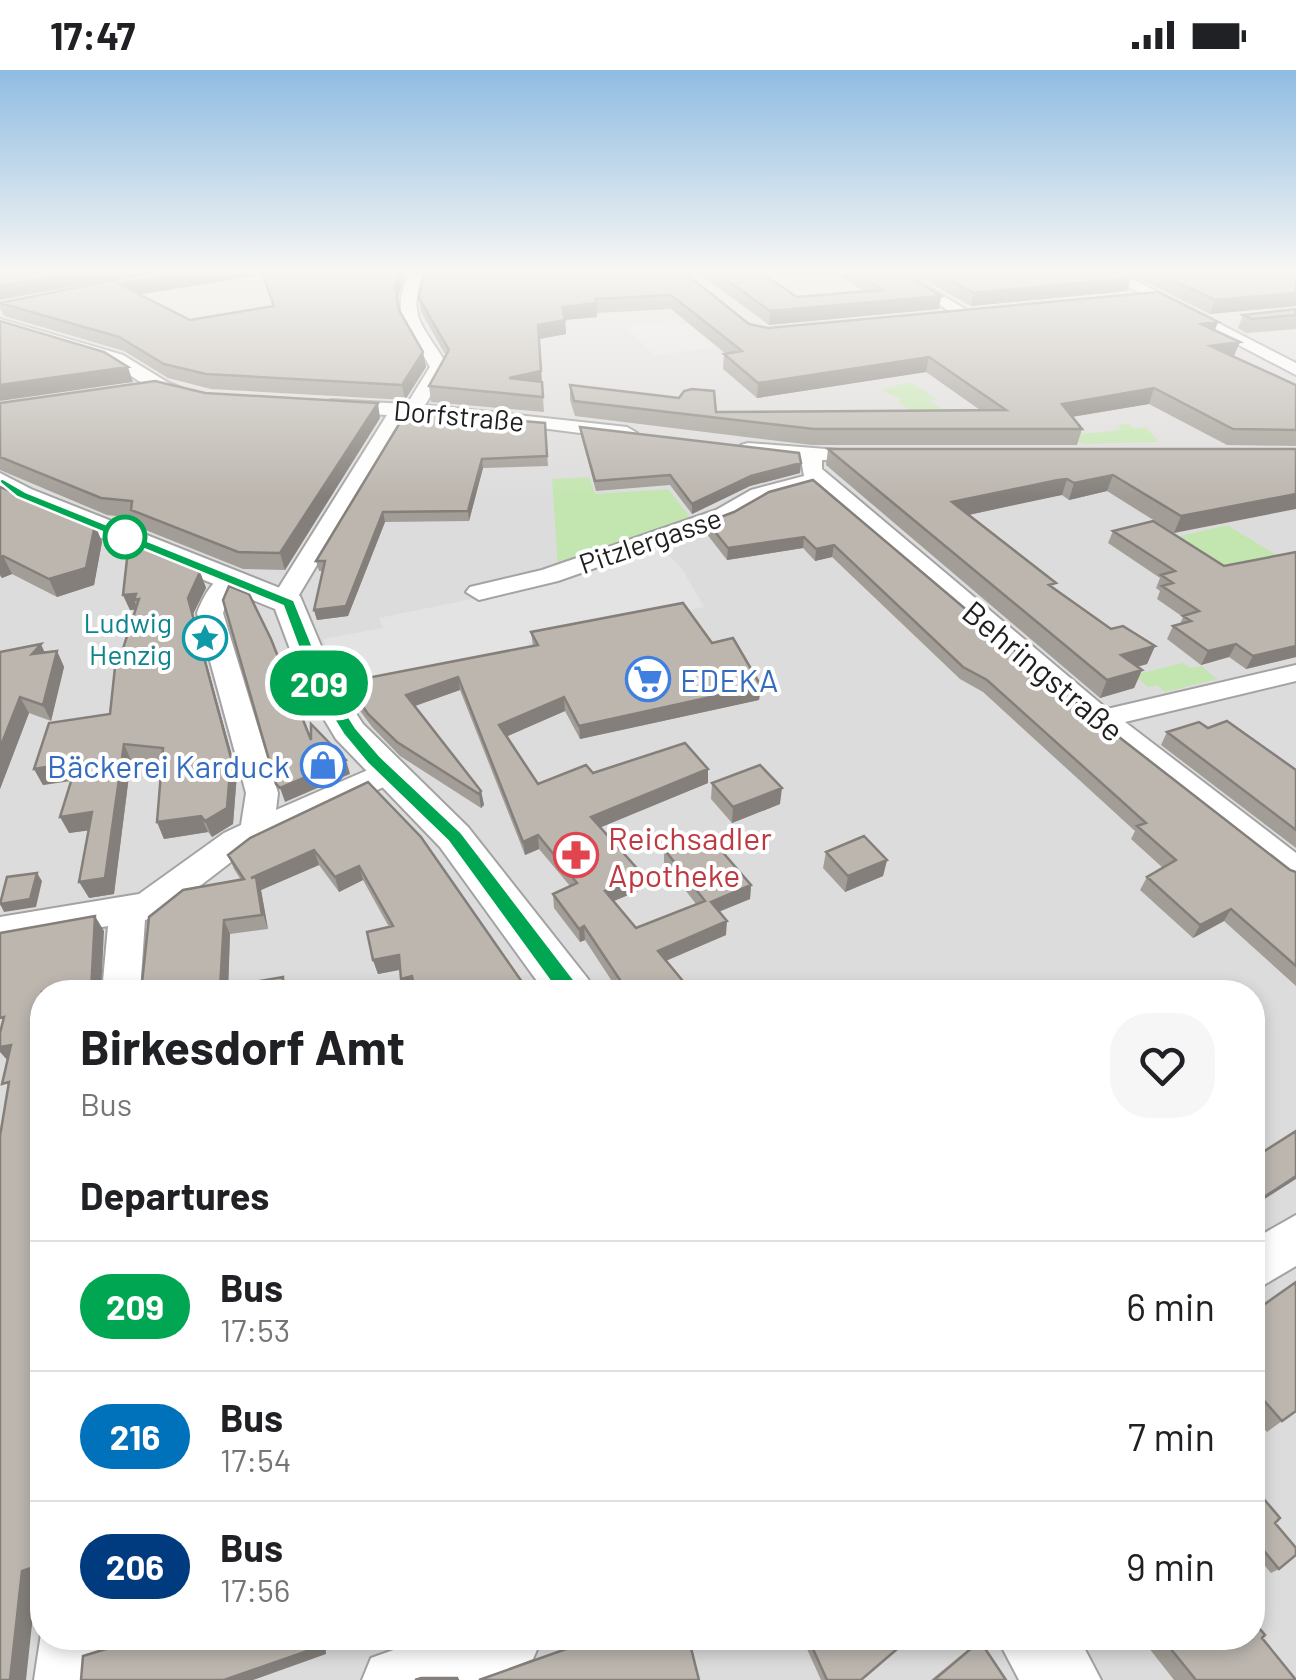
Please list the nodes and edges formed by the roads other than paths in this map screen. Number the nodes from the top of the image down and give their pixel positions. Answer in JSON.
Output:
{"nodes":[{"id":1,"x":81,"y":348,"type":"edge"},
{"id":2,"x":426,"y":348,"type":"edge"},
{"id":3,"x":1255,"y":348,"type":"edge"},
{"id":4,"x":1296,"y":370,"type":"edge"},
{"id":5,"x":160,"y":386,"type":"junction"},
{"id":6,"x":132,"y":392,"type":"edge"},
{"id":7,"x":210,"y":399,"type":"edge"},
{"id":8,"x":302,"y":405,"type":"edge"},
{"id":9,"x":407,"y":409,"type":"junction"},
{"id":10,"x":652,"y":436,"type":"edge"},
{"id":11,"x":732,"y":447,"type":"edge"},
{"id":12,"x":892,"y":457,"type":"edge"},
{"id":13,"x":814,"y":467,"type":"junction"},
{"id":14,"x":0,"y":480,"type":"edge"},
{"id":15,"x":234,"y":579,"type":"junction"},
{"id":16,"x":478,"y":592,"type":"dead end"},
{"id":17,"x":284,"y":600,"type":"junction"},
{"id":18,"x":1296,"y":673,"type":"edge"},
{"id":19,"x":1101,"y":719,"type":"junction"},
{"id":20,"x":388,"y":773,"type":"junction"},
{"id":21,"x":258,"y":831,"type":"junction"},
{"id":22,"x":1296,"y":872,"type":"edge"},
{"id":23,"x":128,"y":911,"type":"junction"},
{"id":24,"x":0,"y":931,"type":"edge"},
{"id":25,"x":122,"y":980,"type":"edge"},
{"id":26,"x":562,"y":980,"type":"edge"},
{"id":27,"x":1296,"y":1238,"type":"edge"},
{"id":28,"x":1265,"y":1259,"type":"edge"},
{"id":29,"x":67,"y":1650,"type":"edge"},
{"id":30,"x":478,"y":1650,"type":"edge"},
{"id":31,"x":1043,"y":1650,"type":"edge"},
{"id":32,"x":65,"y":1680,"type":"edge"},
{"id":33,"x":393,"y":1680,"type":"edge"},
{"id":34,"x":1064,"y":1680,"type":"edge"}],
"edges":[{"from":1,"to":5,"type":"street"},
{"from":2,"to":9,"type":"street"},
{"from":3,"to":4,"type":"street"},
{"from":5,"to":6,"type":"street"},
{"from":5,"to":7,"type":"street"},
{"from":8,"to":9,"type":"street","name":"Dorfstraße"},
{"from":9,"to":10,"type":"street","name":"Dorfstraße"},
{"from":9,"to":17,"type":"street"},
{"from":11,"to":13,"type":"street"},
{"from":12,"to":13,"type":"street"},
{"from":13,"to":16,"type":"street","name":"Pitzlergasse"},
{"from":13,"to":19,"type":"street","name":"Behringstraße"},
{"from":14,"to":15,"type":"street"},
{"from":15,"to":17,"type":"street"},
{"from":15,"to":21,"type":"street"},
{"from":17,"to":20,"type":"street"},
{"from":18,"to":19,"type":"street"},
{"from":19,"to":22,"type":"street","name":"Behringstraße"},
{"from":20,"to":21,"type":"street"},
{"from":20,"to":26,"type":"street"},
{"from":21,"to":23,"type":"street"},
{"from":23,"to":24,"type":"street"},
{"from":23,"to":25,"type":"street"},
{"from":27,"to":28,"type":"street"},
{"from":29,"to":32,"type":"street"},
{"from":30,"to":33,"type":"street"},
{"from":31,"to":34,"type":"street"}]}
